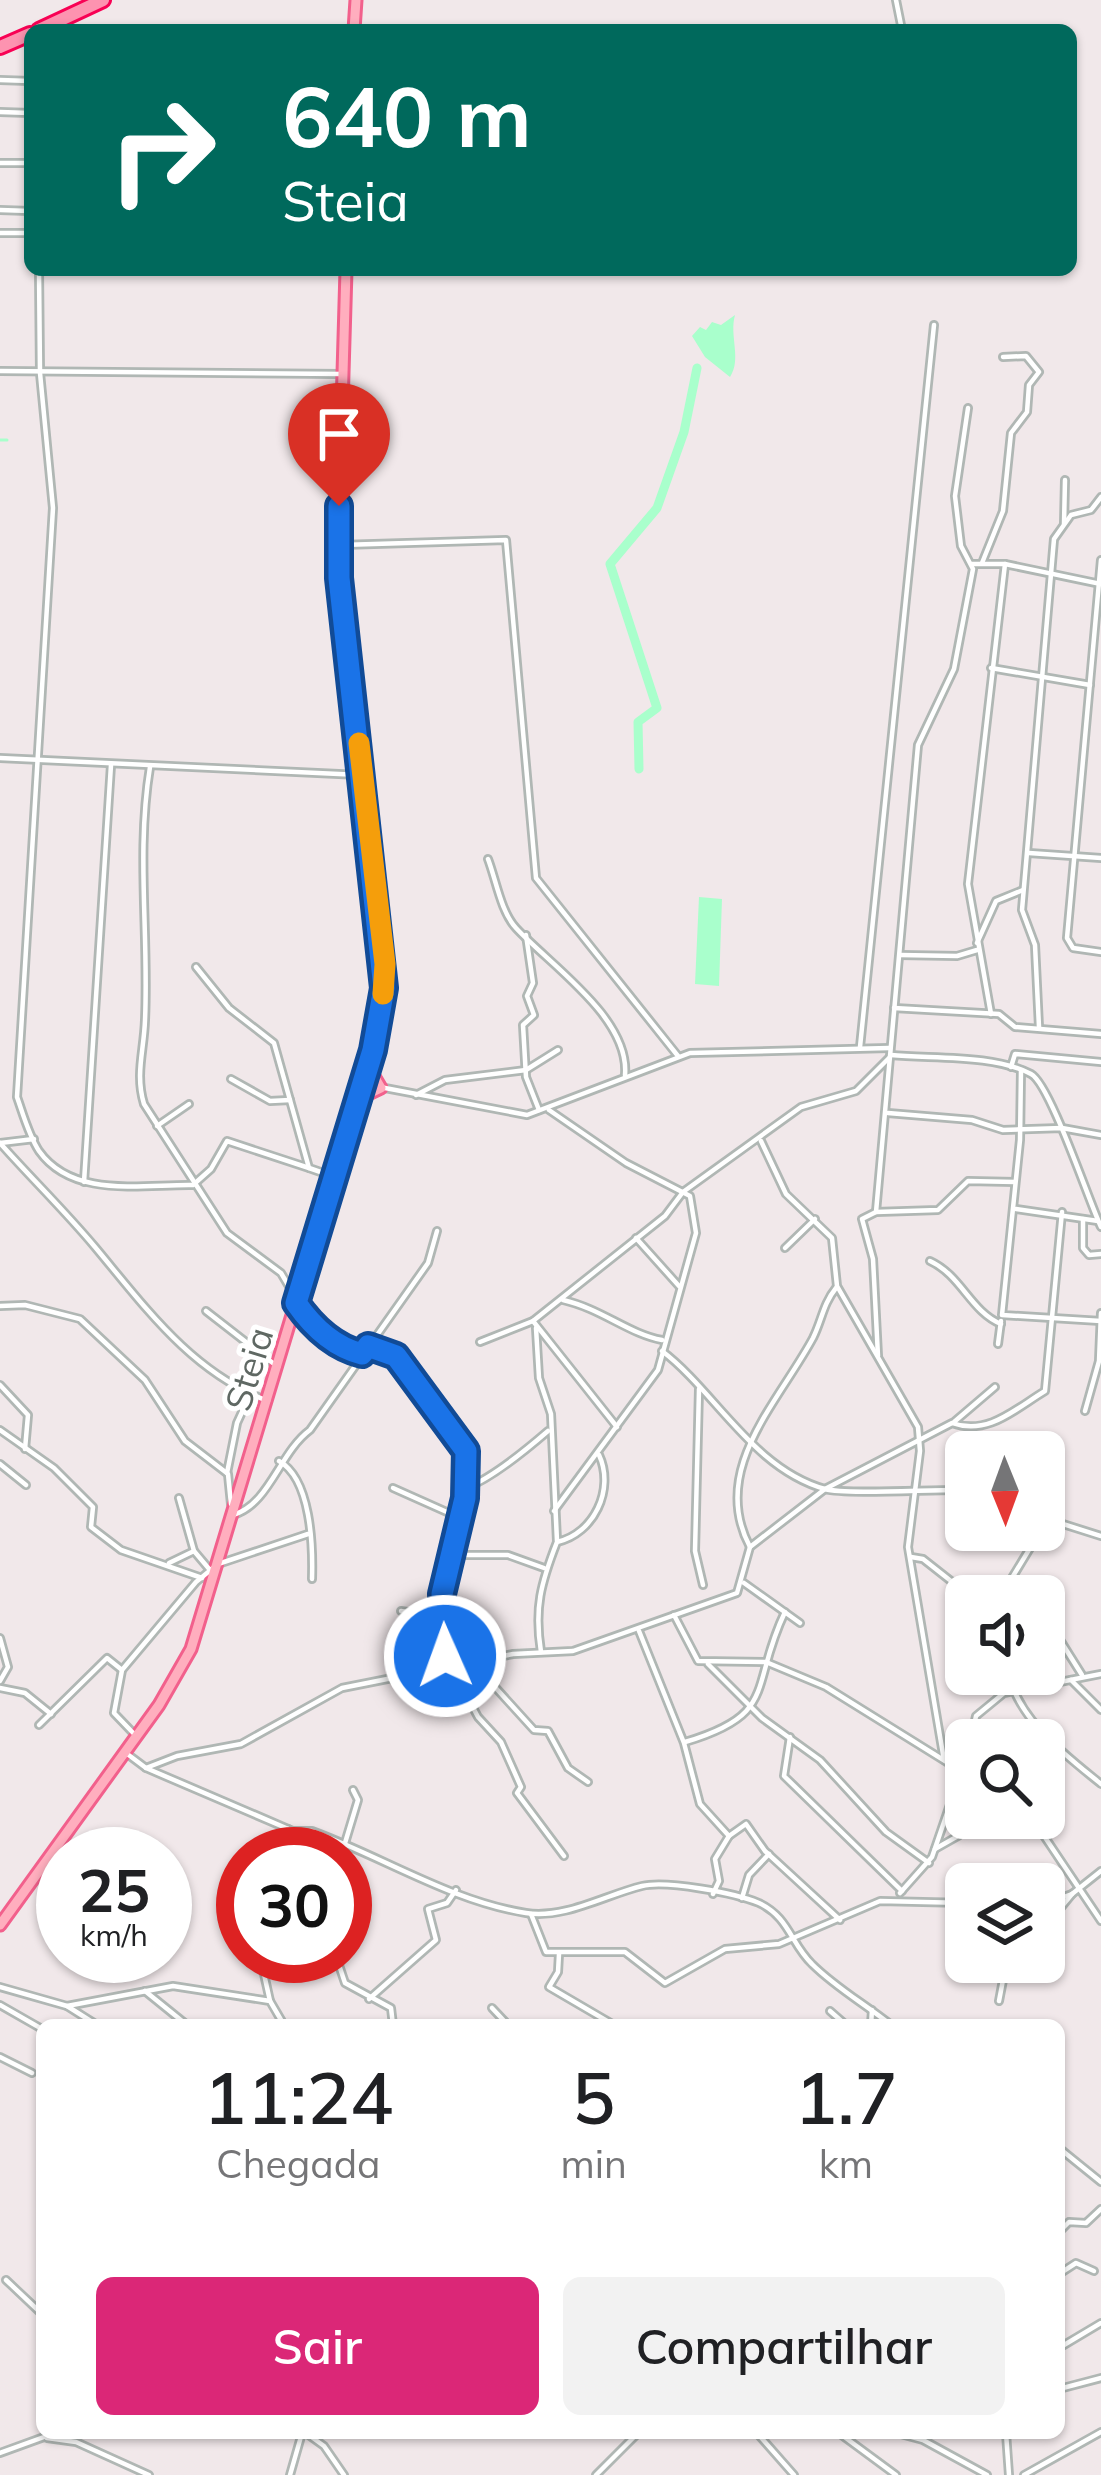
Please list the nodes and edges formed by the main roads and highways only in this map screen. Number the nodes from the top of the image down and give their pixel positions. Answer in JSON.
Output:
{"nodes":[{"id":1,"x":104,"y":0,"type":"edge"},
{"id":2,"x":52,"y":24,"type":"edge"},
{"id":3,"x":346,"y":276,"type":"edge"},
{"id":4,"x":368,"y":1066,"type":"junction"},
{"id":5,"x":360,"y":1098,"type":"junction"},
{"id":6,"x":0,"y":1925,"type":"edge"}],
"edges":[{"from":1,"to":2,"type":"highway"},
{"from":3,"to":4,"type":"main road","name":"Steia"},
{"from":4,"to":5,"type":"main road","name":"Steia"},
{"from":4,"to":5,"type":"main road"},
{"from":5,"to":6,"type":"main road","name":"Steia"}]}
